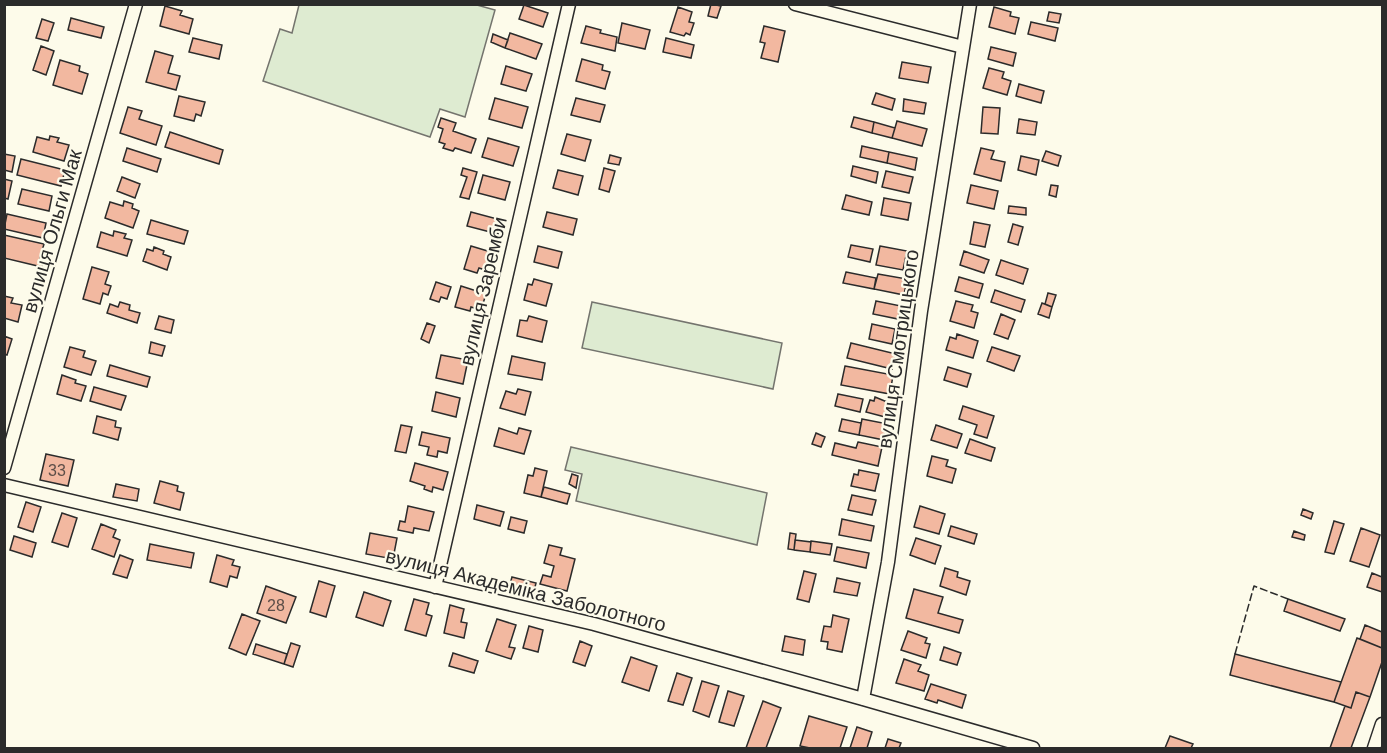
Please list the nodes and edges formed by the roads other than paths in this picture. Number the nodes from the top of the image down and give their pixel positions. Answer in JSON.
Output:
{"nodes":[{"id":1,"x":136,"y":4,"type":"edge"},
{"id":2,"x":569,"y":4,"type":"edge"},
{"id":3,"x":795,"y":4,"type":"edge"},
{"id":4,"x":970,"y":4,"type":"edge"},
{"id":5,"x":963,"y":47,"type":"junction"},
{"id":6,"x":4,"y":468,"type":"edge"},
{"id":7,"x":4,"y":485,"type":"edge"},
{"id":8,"x":435,"y":587,"type":"junction"},
{"id":9,"x":863,"y":699,"type":"junction"},
{"id":10,"x":1383,"y":724,"type":"edge"},
{"id":11,"x":1033,"y":748,"type":"edge"},
{"id":12,"x":1374,"y":748,"type":"edge"}],
"edges":[{"from":1,"to":6,"type":"street","name":"вулиця Ольги Мак"},
{"from":2,"to":8,"type":"street","name":"вулиця Заремби"},
{"from":3,"to":5,"type":"street"},
{"from":4,"to":5,"type":"street","name":"вулиця Смотрицького"},
{"from":5,"to":9,"type":"street","name":"вулиця Смотрицького"},
{"from":7,"to":8,"type":"street","name":"вулиця Академіка Заболотного"},
{"from":8,"to":9,"type":"street","name":"вулиця Академіка Заболотного"},
{"from":9,"to":11,"type":"street","name":"вулиця Академіка Заболотного"},
{"from":10,"to":12,"type":"street"}]}
